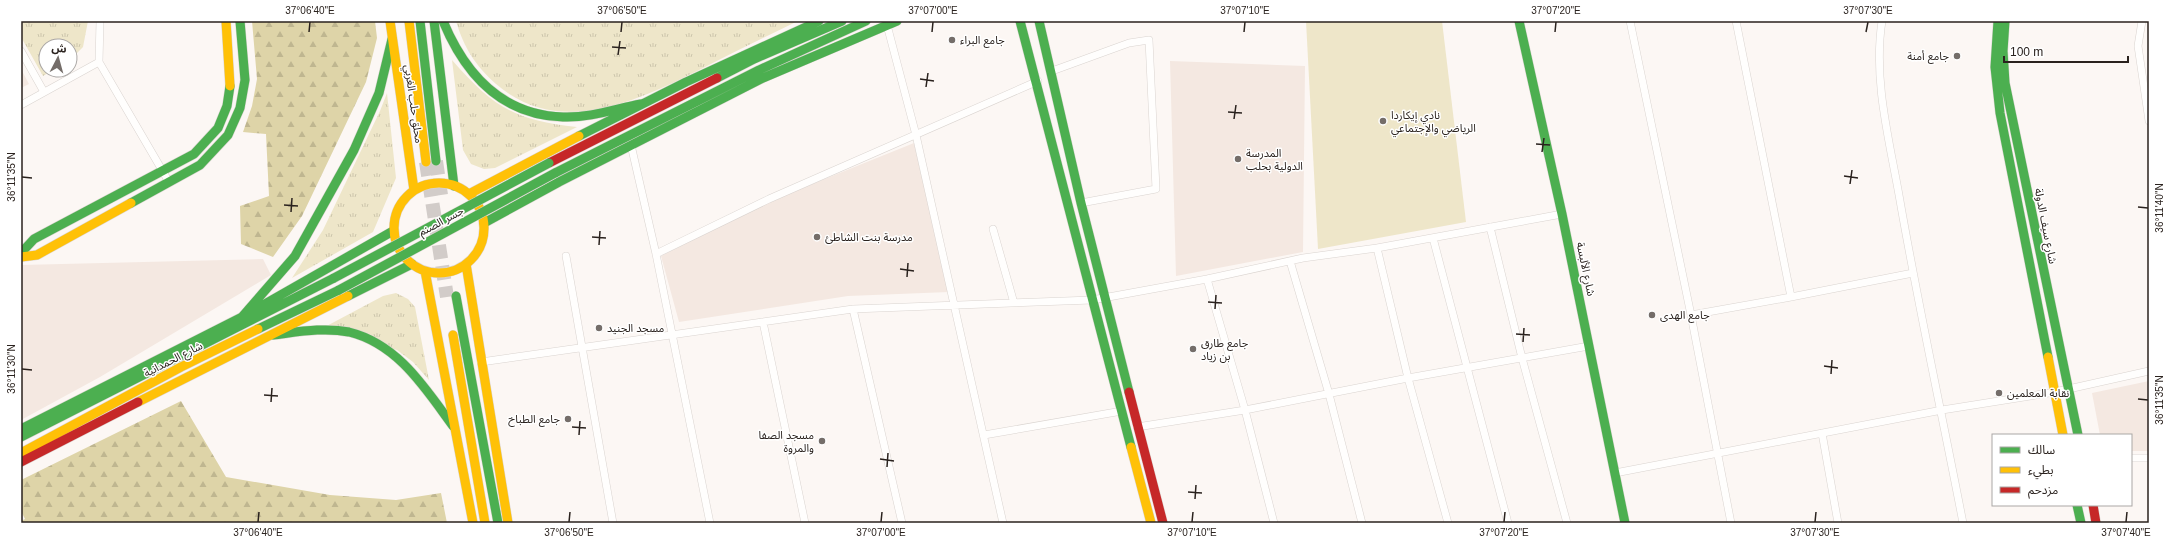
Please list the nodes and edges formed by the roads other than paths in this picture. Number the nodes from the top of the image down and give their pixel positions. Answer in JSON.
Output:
{"nodes":[{"id":1,"x":100,"y":21,"type":"edge"},
{"id":2,"x":226,"y":21,"type":"edge"},
{"id":3,"x":240,"y":21,"type":"edge"},
{"id":4,"x":390,"y":21,"type":"edge"},
{"id":5,"x":409,"y":21,"type":"edge"},
{"id":6,"x":420,"y":21,"type":"edge"},
{"id":7,"x":434,"y":21,"type":"edge"},
{"id":8,"x":443,"y":21,"type":"edge"},
{"id":9,"x":818,"y":21,"type":"edge"},
{"id":10,"x":842,"y":21,"type":"edge"},
{"id":11,"x":866,"y":21,"type":"edge"},
{"id":12,"x":897,"y":21,"type":"edge"},
{"id":13,"x":1020,"y":21,"type":"edge"},
{"id":14,"x":1039,"y":21,"type":"edge"},
{"id":15,"x":1519,"y":21,"type":"edge"},
{"id":16,"x":1630,"y":21,"type":"edge"},
{"id":17,"x":1736,"y":21,"type":"edge"},
{"id":18,"x":1882,"y":21,"type":"edge"},
{"id":19,"x":1998,"y":21,"type":"edge"},
{"id":20,"x":2005,"y":21,"type":"edge"},
{"id":21,"x":2142,"y":21,"type":"edge"},
{"id":22,"x":887,"y":25,"type":"junction"},
{"id":23,"x":392,"y":39,"type":"junction"},
{"id":24,"x":21,"y":51,"type":"edge"},
{"id":25,"x":751,"y":55,"type":"junction"},
{"id":26,"x":99,"y":62,"type":"junction"},
{"id":27,"x":1052,"y":71,"type":"junction"},
{"id":28,"x":2141,"y":71,"type":"junction"},
{"id":29,"x":2149,"y":71,"type":"edge"},
{"id":30,"x":761,"y":74,"type":"junction"},
{"id":31,"x":1038,"y":81,"type":"junction"},
{"id":32,"x":44,"y":92,"type":"junction"},
{"id":33,"x":641,"y":104,"type":"junction"},
{"id":34,"x":21,"y":105,"type":"edge"},
{"id":35,"x":2149,"y":121,"type":"edge"},
{"id":36,"x":916,"y":135,"type":"junction"},
{"id":37,"x":631,"y":145,"type":"junction"},
{"id":38,"x":436,"y":161,"type":"tunnel mouth"},
{"id":39,"x":426,"y":162,"type":"tunnel mouth"},
{"id":40,"x":163,"y":170,"type":"junction"},
{"id":41,"x":169,"y":182,"type":"junction"},
{"id":42,"x":454,"y":186,"type":"junction"},
{"id":43,"x":414,"y":190,"type":"junction"},
{"id":44,"x":469,"y":194,"type":"junction"},
{"id":45,"x":1081,"y":203,"type":"junction"},
{"id":46,"x":1562,"y":214,"type":"junction"},
{"id":47,"x":484,"y":223,"type":"junction"},
{"id":48,"x":1490,"y":227,"type":"junction"},
{"id":49,"x":993,"y":229,"type":"dead end"},
{"id":50,"x":393,"y":231,"type":"junction"},
{"id":51,"x":1433,"y":238,"type":"junction"},
{"id":52,"x":1377,"y":248,"type":"junction"},
{"id":53,"x":21,"y":253,"type":"edge"},
{"id":54,"x":656,"y":254,"type":"junction"},
{"id":55,"x":566,"y":256,"type":"dead end"},
{"id":56,"x":21,"y":258,"type":"edge"},
{"id":57,"x":1290,"y":261,"type":"junction"},
{"id":58,"x":412,"y":264,"type":"junction"},
{"id":59,"x":466,"y":264,"type":"junction"},
{"id":60,"x":425,"y":271,"type":"junction"},
{"id":61,"x":1913,"y":273,"type":"junction"},
{"id":62,"x":334,"y":278,"type":"joint"},
{"id":63,"x":1207,"y":279,"type":"junction"},
{"id":64,"x":339,"y":290,"type":"joint"},
{"id":65,"x":1791,"y":297,"type":"junction"},
{"id":66,"x":1105,"y":298,"type":"junction"},
{"id":67,"x":1092,"y":300,"type":"junction"},
{"id":68,"x":1014,"y":303,"type":"junction"},
{"id":69,"x":956,"y":305,"type":"junction"},
{"id":70,"x":853,"y":309,"type":"junction"},
{"id":71,"x":1691,"y":315,"type":"junction"},
{"id":72,"x":242,"y":317,"type":"junction"},
{"id":73,"x":763,"y":322,"type":"junction"},
{"id":74,"x":273,"y":335,"type":"junction"},
{"id":75,"x":672,"y":335,"type":"junction"},
{"id":76,"x":1590,"y":346,"type":"junction"},
{"id":77,"x":582,"y":348,"type":"junction"},
{"id":78,"x":1522,"y":358,"type":"junction"},
{"id":79,"x":481,"y":362,"type":"junction"},
{"id":80,"x":1467,"y":368,"type":"junction"},
{"id":81,"x":2149,"y":371,"type":"edge"},
{"id":82,"x":1408,"y":378,"type":"junction"},
{"id":83,"x":2067,"y":389,"type":"junction"},
{"id":84,"x":2055,"y":392,"type":"junction"},
{"id":85,"x":1329,"y":394,"type":"junction"},
{"id":86,"x":1245,"y":410,"type":"junction"},
{"id":87,"x":1942,"y":410,"type":"junction"},
{"id":88,"x":1122,"y":411,"type":"junction"},
{"id":89,"x":1137,"y":427,"type":"junction"},
{"id":90,"x":21,"y":429,"type":"edge"},
{"id":91,"x":455,"y":429,"type":"junction"},
{"id":92,"x":1822,"y":433,"type":"junction"},
{"id":93,"x":2064,"y":434,"type":"edge"},
{"id":94,"x":2078,"y":434,"type":"edge"},
{"id":95,"x":984,"y":435,"type":"junction"},
{"id":96,"x":21,"y":436,"type":"edge"},
{"id":97,"x":21,"y":453,"type":"edge"},
{"id":98,"x":1718,"y":453,"type":"junction"},
{"id":99,"x":2132,"y":458,"type":"edge"},
{"id":100,"x":2149,"y":458,"type":"edge"},
{"id":101,"x":21,"y":462,"type":"edge"},
{"id":102,"x":1615,"y":473,"type":"junction"},
{"id":103,"x":2077,"y":506,"type":"edge"},
{"id":104,"x":2093,"y":506,"type":"edge"},
{"id":105,"x":473,"y":523,"type":"edge"},
{"id":106,"x":485,"y":523,"type":"edge"},
{"id":107,"x":498,"y":523,"type":"edge"},
{"id":108,"x":508,"y":523,"type":"edge"},
{"id":109,"x":613,"y":523,"type":"edge"},
{"id":110,"x":710,"y":523,"type":"edge"},
{"id":111,"x":805,"y":523,"type":"edge"},
{"id":112,"x":902,"y":523,"type":"edge"},
{"id":113,"x":1003,"y":523,"type":"edge"},
{"id":114,"x":1150,"y":523,"type":"edge"},
{"id":115,"x":1163,"y":523,"type":"edge"},
{"id":116,"x":1274,"y":523,"type":"edge"},
{"id":117,"x":1362,"y":523,"type":"edge"},
{"id":118,"x":1448,"y":523,"type":"edge"},
{"id":119,"x":1508,"y":523,"type":"edge"},
{"id":120,"x":1567,"y":523,"type":"edge"},
{"id":121,"x":1625,"y":523,"type":"edge"},
{"id":122,"x":1731,"y":523,"type":"edge"},
{"id":123,"x":1838,"y":523,"type":"edge"},
{"id":124,"x":1963,"y":523,"type":"edge"},
{"id":125,"x":2081,"y":523,"type":"edge"},
{"id":126,"x":2096,"y":523,"type":"edge"}],
"edges":[{"from":1,"to":26,"type":"street"},
{"from":2,"to":40,"type":"main road"},
{"from":3,"to":41,"type":"main road"},
{"from":4,"to":23,"type":"main road","name":"محلق حلب الغربي"},
{"from":5,"to":39,"type":"main road"},
{"from":6,"to":38,"type":"main road"},
{"from":7,"to":42,"type":"main road"},
{"from":8,"to":33,"type":"main road"},
{"from":9,"to":25,"type":"main road"},
{"from":10,"to":25,"type":"main road"},
{"from":11,"to":30,"type":"main road"},
{"from":12,"to":22,"type":"main road"},
{"from":13,"to":31,"type":"main road"},
{"from":14,"to":27,"type":"main road"},
{"from":15,"to":46,"type":"main road","name":"شارع الألبسة"},
{"from":16,"to":71,"type":"street"},
{"from":17,"to":65,"type":"street"},
{"from":18,"to":61,"type":"street"},
{"from":19,"to":84,"type":"main road","name":"شارع سيف الدولة"},
{"from":20,"to":83,"type":"main road","name":"شارع سيف الدولة"},
{"from":21,"to":28,"type":"street"},
{"from":22,"to":30,"type":"main road"},
{"from":22,"to":36,"type":"street"},
{"from":23,"to":43,"type":"main road","name":"محلق حلب الغربي"},
{"from":23,"to":72,"type":"main road"},
{"from":24,"to":32,"type":"street"},
{"from":25,"to":33,"type":"main road"},
{"from":25,"to":62,"type":"main road","name":"جسر الصنم","bridge":true},
{"from":26,"to":32,"type":"street"},
{"from":26,"to":40,"type":"street"},
{"from":27,"to":45,"type":"main road"},
{"from":27,"to":45,"type":"street"},
{"from":28,"to":29,"type":"street"},
{"from":28,"to":35,"type":"street"},
{"from":30,"to":37,"type":"main road"},
{"from":30,"to":64,"type":"main road","name":"جسر الصنم","bridge":true},
{"from":31,"to":36,"type":"street"},
{"from":31,"to":67,"type":"main road"},
{"from":32,"to":34,"type":"street"},
{"from":33,"to":44,"type":"main road"},
{"from":36,"to":54,"type":"street"},
{"from":36,"to":69,"type":"street"},
{"from":37,"to":47,"type":"main road"},
{"from":37,"to":54,"type":"street"},
{"from":40,"to":41,"type":"street"},
{"from":40,"to":53,"type":"main road"},
{"from":41,"to":56,"type":"main road"},
{"from":42,"to":43,"type":"main road"},
{"from":42,"to":44,"type":"main road"},
{"from":43,"to":50,"type":"main road"},
{"from":44,"to":47,"type":"main road"},
{"from":45,"to":66,"type":"main road"},
{"from":46,"to":48,"type":"street"},
{"from":46,"to":76,"type":"main road","name":"شارع الألبسة"},
{"from":47,"to":59,"type":"main road"},
{"from":48,"to":51,"type":"street"},
{"from":48,"to":78,"type":"street"},
{"from":49,"to":68,"type":"street"},
{"from":50,"to":58,"type":"main road"},
{"from":50,"to":72,"type":"main road"},
{"from":51,"to":52,"type":"street"},
{"from":51,"to":80,"type":"street"},
{"from":52,"to":57,"type":"street"},
{"from":52,"to":82,"type":"street"},
{"from":54,"to":75,"type":"street"},
{"from":55,"to":77,"type":"street"},
{"from":57,"to":63,"type":"street"},
{"from":57,"to":85,"type":"street"},
{"from":58,"to":60,"type":"main road"},
{"from":58,"to":74,"type":"main road"},
{"from":59,"to":60,"type":"main road"},
{"from":59,"to":79,"type":"main road"},
{"from":60,"to":91,"type":"main road"},
{"from":61,"to":65,"type":"street"},
{"from":61,"to":87,"type":"street"},
{"from":62,"to":96,"type":"main road","name":"شارع الحمدانية"},
{"from":63,"to":66,"type":"street"},
{"from":63,"to":86,"type":"street"},
{"from":64,"to":97,"type":"main road","name":"شارع الحمدانية"},
{"from":65,"to":71,"type":"street"},
{"from":66,"to":67,"type":"street"},
{"from":66,"to":89,"type":"main road"},
{"from":67,"to":68,"type":"street"},
{"from":67,"to":88,"type":"main road"},
{"from":68,"to":69,"type":"street"},
{"from":69,"to":70,"type":"street"},
{"from":69,"to":95,"type":"street"},
{"from":70,"to":73,"type":"street"},
{"from":70,"to":112,"type":"street"},
{"from":71,"to":98,"type":"street"},
{"from":72,"to":90,"type":"main road"},
{"from":73,"to":75,"type":"street"},
{"from":73,"to":111,"type":"street"},
{"from":74,"to":91,"type":"main road"},
{"from":74,"to":101,"type":"main road"},
{"from":75,"to":77,"type":"street"},
{"from":75,"to":110,"type":"street"},
{"from":76,"to":78,"type":"street"},
{"from":76,"to":102,"type":"main road","name":"شارع الألبسة"},
{"from":77,"to":79,"type":"street"},
{"from":77,"to":109,"type":"street"},
{"from":78,"to":80,"type":"street"},
{"from":78,"to":120,"type":"street"},
{"from":79,"to":108,"type":"main road"},
{"from":80,"to":82,"type":"street"},
{"from":80,"to":119,"type":"street"},
{"from":81,"to":83,"type":"street"},
{"from":82,"to":85,"type":"street"},
{"from":82,"to":118,"type":"street"},
{"from":83,"to":84,"type":"street"},
{"from":83,"to":94,"type":"main road","name":"شارع سيف الدولة"},
{"from":84,"to":87,"type":"street"},
{"from":84,"to":93,"type":"main road","name":"شارع سيف الدولة"},
{"from":85,"to":86,"type":"street"},
{"from":85,"to":117,"type":"street"},
{"from":86,"to":89,"type":"street"},
{"from":86,"to":116,"type":"street"},
{"from":87,"to":92,"type":"street"},
{"from":87,"to":124,"type":"street"},
{"from":88,"to":95,"type":"street"},
{"from":88,"to":114,"type":"main road"},
{"from":89,"to":115,"type":"main road"},
{"from":91,"to":105,"type":"main road"},
{"from":92,"to":98,"type":"street"},
{"from":92,"to":123,"type":"street"},
{"from":95,"to":113,"type":"street"},
{"from":98,"to":102,"type":"street"},
{"from":98,"to":122,"type":"street"},
{"from":99,"to":100,"type":"street"},
{"from":102,"to":121,"type":"main road","name":"شارع الألبسة"},
{"from":103,"to":125,"type":"main road"},
{"from":104,"to":126,"type":"main road"},
{"from":106,"to":107,"type":"main road"}]}
